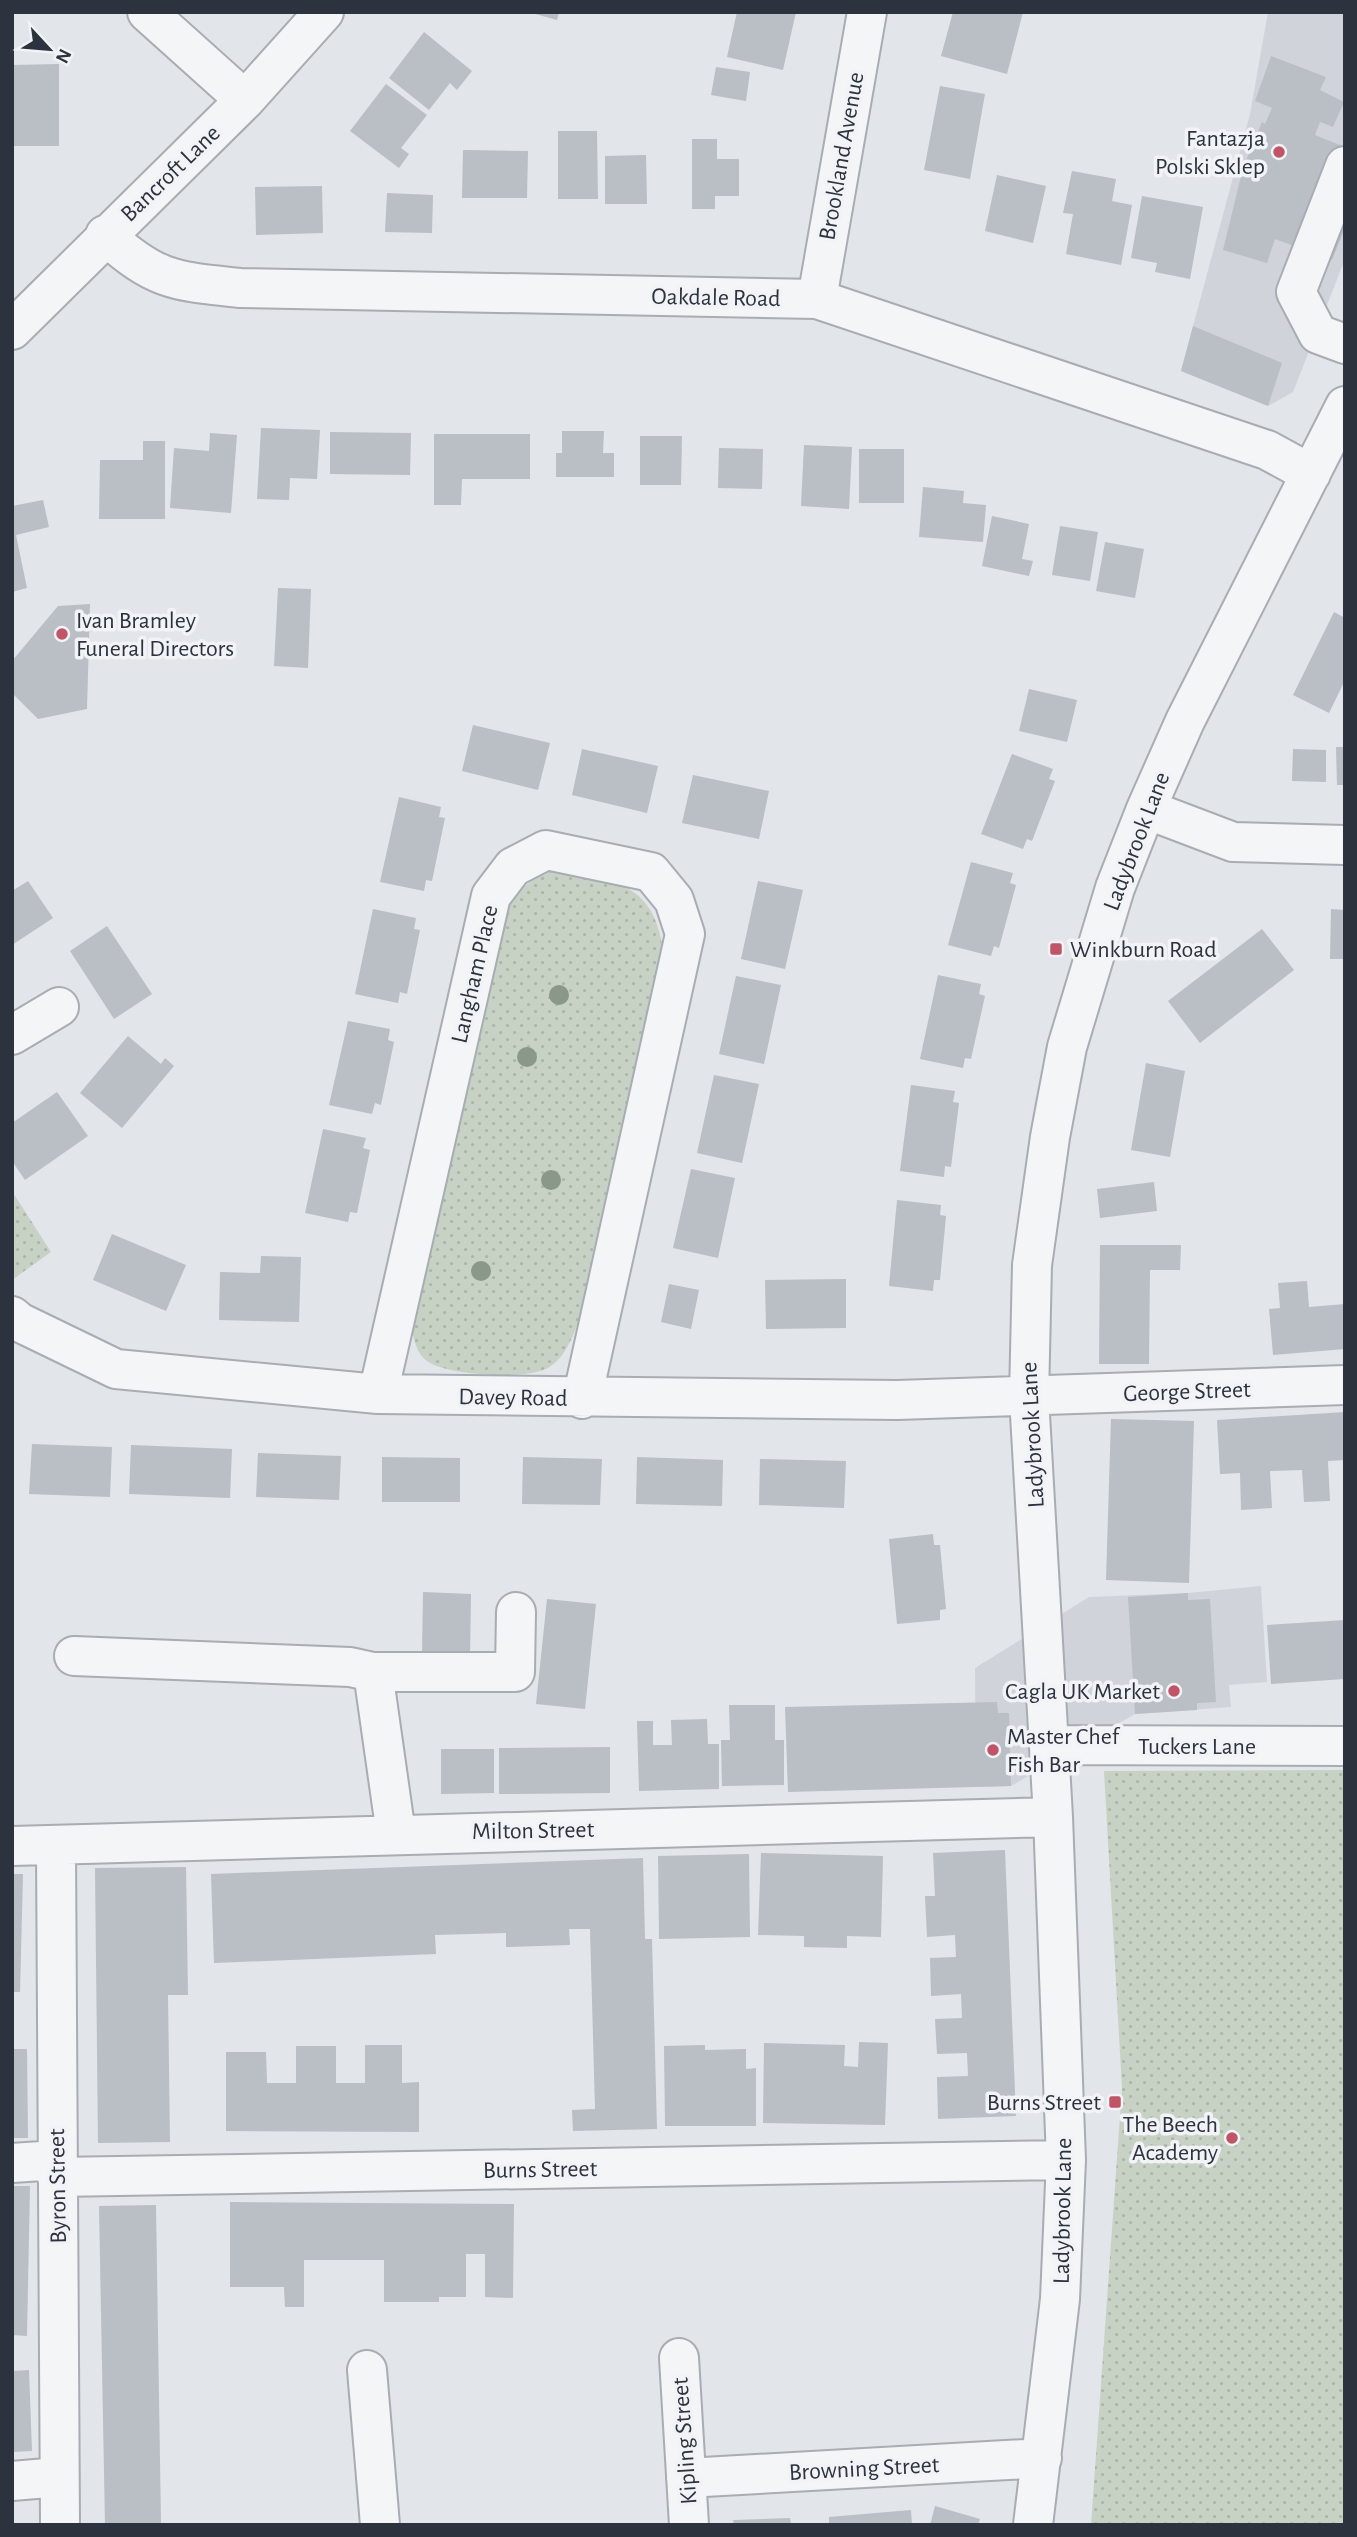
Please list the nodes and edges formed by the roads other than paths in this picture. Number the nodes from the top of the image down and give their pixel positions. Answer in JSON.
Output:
{"nodes":[{"id":1,"x":147,"y":12,"type":"edge"},
{"id":2,"x":324,"y":12,"type":"edge"},
{"id":3,"x":867,"y":12,"type":"edge"},
{"id":4,"x":245,"y":100,"type":"junction"},
{"id":5,"x":1345,"y":166,"type":"edge"},
{"id":6,"x":105,"y":235,"type":"junction"},
{"id":7,"x":817,"y":299,"type":"junction"},
{"id":8,"x":12,"y":330,"type":"edge"},
{"id":9,"x":1345,"y":344,"type":"edge"},
{"id":10,"x":1345,"y":406,"type":"edge"},
{"id":11,"x":1311,"y":474,"type":"junction"},
{"id":12,"x":1146,"y":809,"type":"junction"},
{"id":13,"x":1345,"y":845,"type":"edge"},
{"id":14,"x":59,"y":1007,"type":"dead end"},
{"id":15,"x":12,"y":1035,"type":"edge"},
{"id":16,"x":12,"y":1316,"type":"edge"},
{"id":17,"x":1345,"y":1385,"type":"edge"},
{"id":18,"x":378,"y":1394,"type":"junction"},
{"id":19,"x":1029,"y":1397,"type":"junction"},
{"id":20,"x":582,"y":1399,"type":"junction"},
{"id":21,"x":516,"y":1612,"type":"dead end"},
{"id":22,"x":74,"y":1656,"type":"dead end"},
{"id":23,"x":373,"y":1672,"type":"junction"},
{"id":24,"x":1049,"y":1745,"type":"junction"},
{"id":25,"x":1345,"y":1746,"type":"edge"},
{"id":26,"x":1053,"y":1817,"type":"junction"},
{"id":27,"x":396,"y":1834,"type":"junction"},
{"id":28,"x":12,"y":1846,"type":"edge"},
{"id":29,"x":56,"y":1847,"type":"junction"},
{"id":30,"x":1066,"y":2160,"type":"junction"},
{"id":31,"x":12,"y":2163,"type":"edge"},
{"id":32,"x":57,"y":2169,"type":"junction"},
{"id":33,"x":679,"y":2358,"type":"dead end"},
{"id":34,"x":367,"y":2370,"type":"dead end"},
{"id":35,"x":1042,"y":2458,"type":"junction"},
{"id":36,"x":60,"y":2477,"type":"junction"},
{"id":37,"x":686,"y":2477,"type":"junction"},
{"id":38,"x":12,"y":2481,"type":"edge"},
{"id":39,"x":60,"y":2525,"type":"edge"},
{"id":40,"x":380,"y":2525,"type":"edge"},
{"id":41,"x":689,"y":2525,"type":"edge"},
{"id":42,"x":1033,"y":2525,"type":"edge"}],
"edges":[{"from":1,"to":4,"type":"street"},
{"from":2,"to":4,"type":"street","name":"Bancroft Lane"},
{"from":3,"to":7,"type":"street","name":"Brookland Avenue"},
{"from":4,"to":6,"type":"street","name":"Bancroft Lane"},
{"from":5,"to":9,"type":"street"},
{"from":6,"to":7,"type":"street","name":"Oakdale Road"},
{"from":6,"to":8,"type":"street","name":"Bancroft Lane"},
{"from":7,"to":11,"type":"street","name":"Oakdale Road"},
{"from":10,"to":11,"type":"street","name":"Ladybrook Lane"},
{"from":11,"to":12,"type":"street","name":"Ladybrook Lane"},
{"from":12,"to":13,"type":"street"},
{"from":12,"to":19,"type":"street","name":"Ladybrook Lane"},
{"from":14,"to":15,"type":"street"},
{"from":16,"to":18,"type":"street","name":"Davey Road"},
{"from":17,"to":19,"type":"street","name":"George Street"},
{"from":18,"to":20,"type":"street","name":"Davey Road"},
{"from":18,"to":20,"type":"street","name":"Langham Place"},
{"from":19,"to":20,"type":"street","name":"Davey Road"},
{"from":19,"to":24,"type":"street","name":"Ladybrook Lane"},
{"from":21,"to":23,"type":"street"},
{"from":22,"to":23,"type":"street"},
{"from":23,"to":27,"type":"street"},
{"from":24,"to":25,"type":"street","name":"Tuckers Lane"},
{"from":24,"to":26,"type":"street","name":"Ladybrook Lane"},
{"from":26,"to":27,"type":"street","name":"Milton Street"},
{"from":26,"to":30,"type":"street","name":"Ladybrook Lane"},
{"from":27,"to":29,"type":"street","name":"Milton Street"},
{"from":28,"to":29,"type":"street","name":"Milton Street"},
{"from":29,"to":32,"type":"street","name":"Byron Street"},
{"from":30,"to":32,"type":"street","name":"Burns Street"},
{"from":30,"to":35,"type":"street","name":"Ladybrook Lane"},
{"from":31,"to":32,"type":"street","name":"Burns Street"},
{"from":32,"to":36,"type":"street","name":"Byron Street"},
{"from":33,"to":37,"type":"street","name":"Kipling Street"},
{"from":34,"to":40,"type":"street"},
{"from":35,"to":37,"type":"street","name":"Browning Street"},
{"from":35,"to":42,"type":"street","name":"Ladybrook Lane"},
{"from":36,"to":38,"type":"street"},
{"from":36,"to":39,"type":"street","name":"Byron Street"},
{"from":37,"to":41,"type":"street","name":"Kipling Street"}]}
